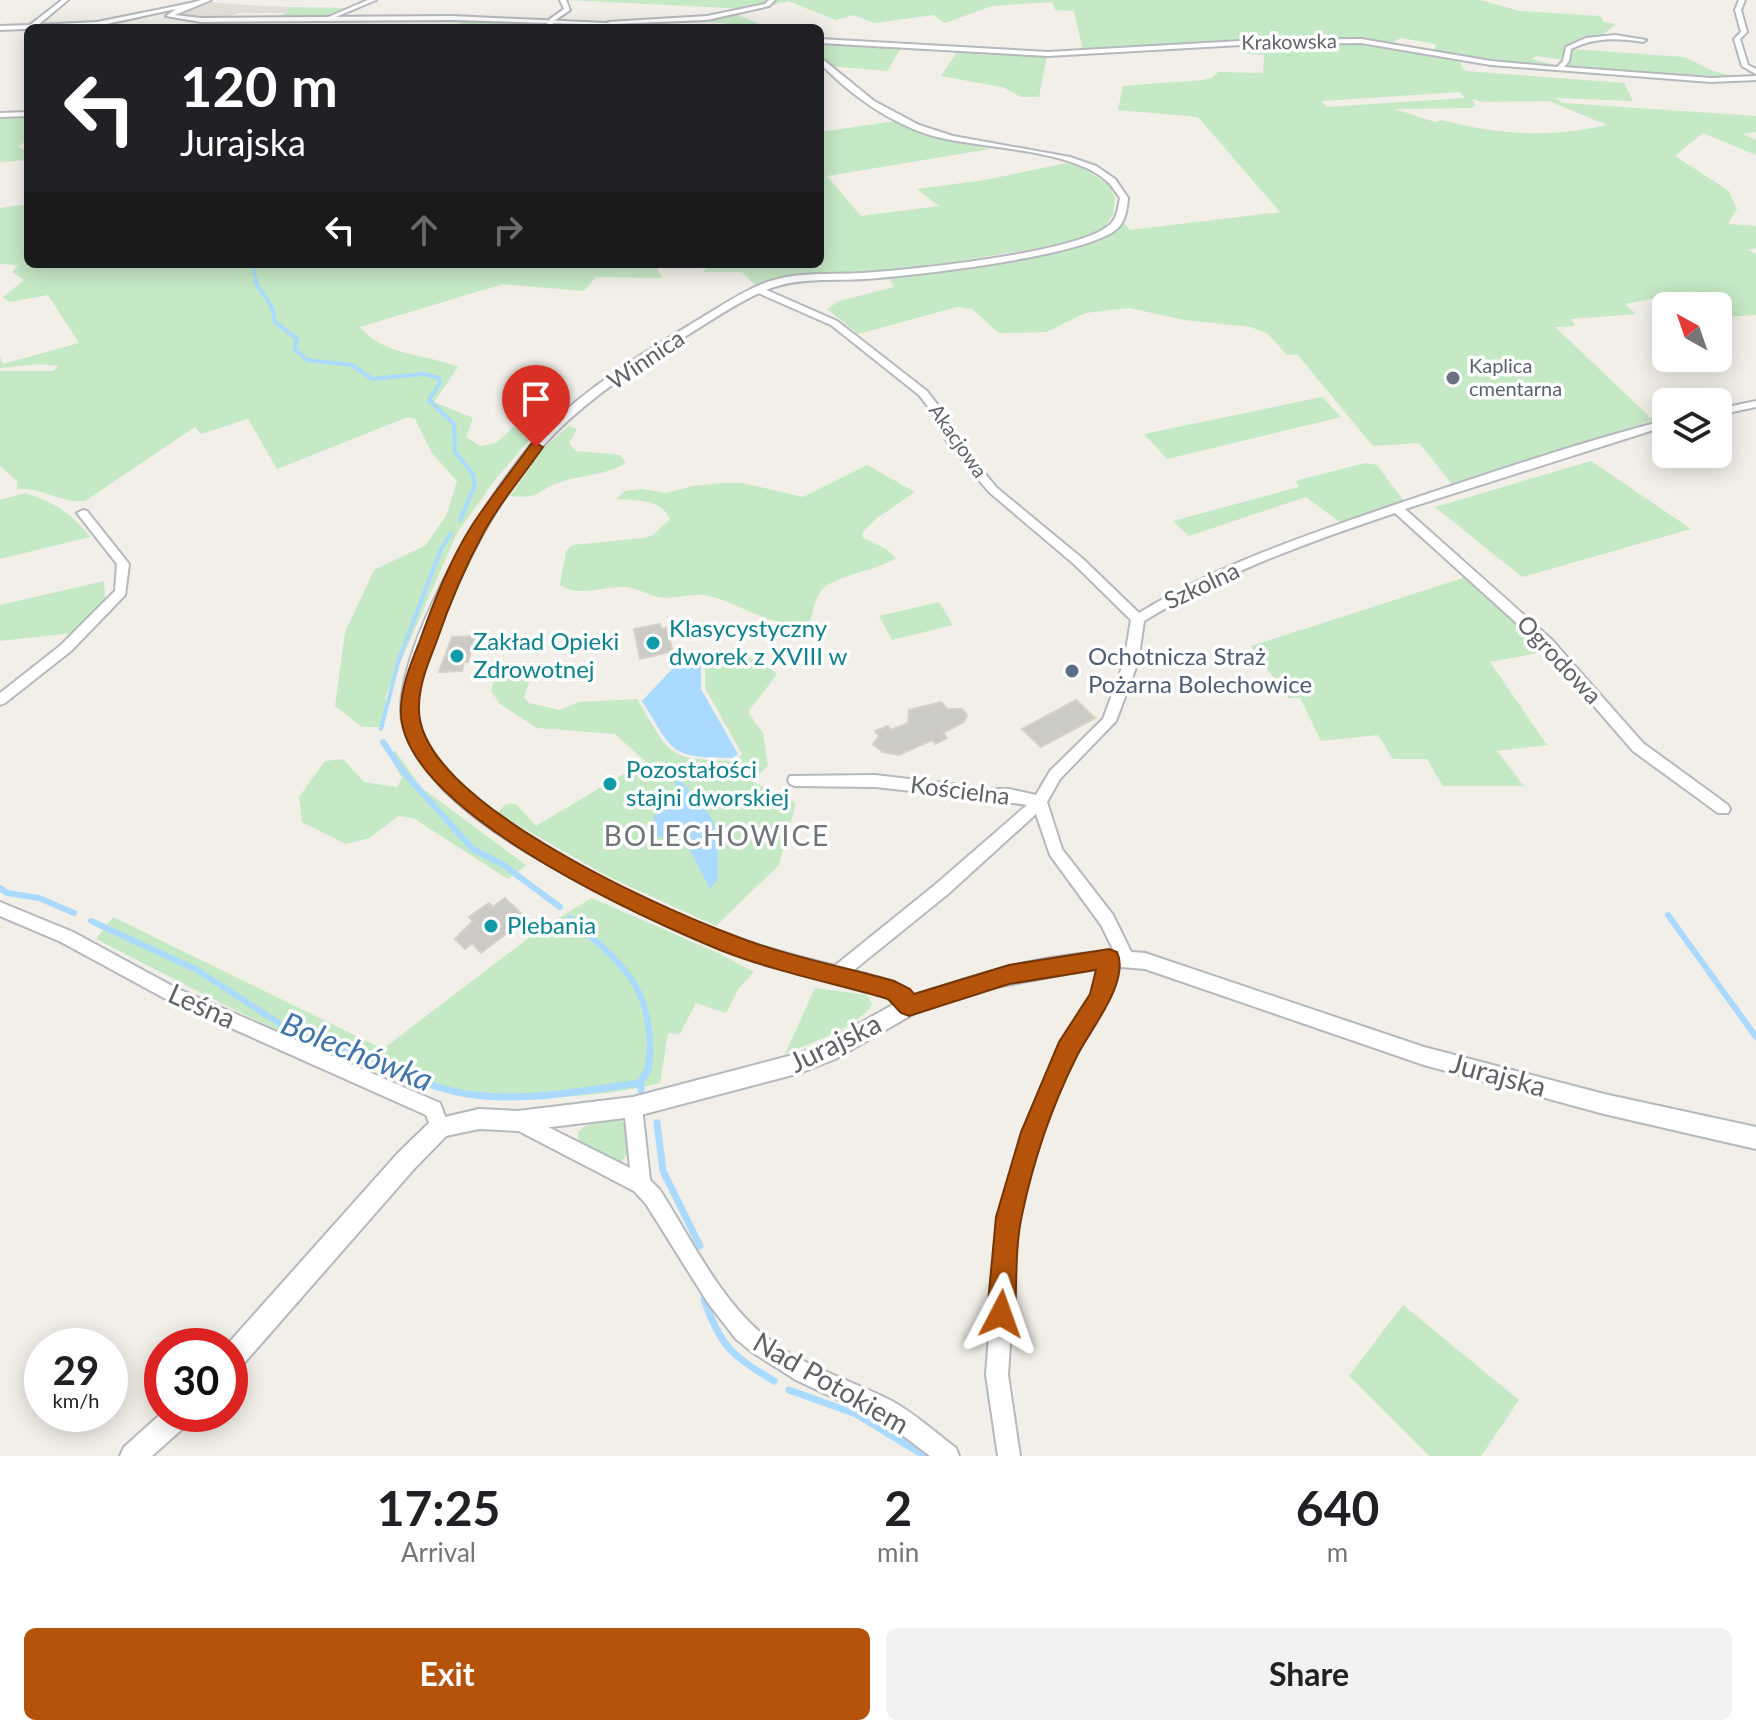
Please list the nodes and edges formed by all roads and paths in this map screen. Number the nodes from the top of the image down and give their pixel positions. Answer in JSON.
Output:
{"nodes":[{"id":1,"x":65,"y":0,"type":"edge"},
{"id":2,"x":208,"y":0,"type":"edge"},
{"id":3,"x":373,"y":0,"type":"edge"},
{"id":4,"x":563,"y":0,"type":"edge"},
{"id":5,"x":772,"y":0,"type":"edge"},
{"id":6,"x":1742,"y":0,"type":"edge"},
{"id":7,"x":196,"y":4,"type":"junction"},
{"id":8,"x":162,"y":9,"type":"junction"},
{"id":9,"x":176,"y":10,"type":"junction"},
{"id":10,"x":329,"y":18,"type":"junction"},
{"id":11,"x":611,"y":22,"type":"junction"},
{"id":12,"x":35,"y":24,"type":"edge"},
{"id":13,"x":97,"y":24,"type":"edge"},
{"id":14,"x":550,"y":24,"type":"edge"},
{"id":15,"x":644,"y":24,"type":"edge"},
{"id":16,"x":0,"y":28,"type":"edge"},
{"id":17,"x":24,"y":28,"type":"edge"},
{"id":18,"x":1643,"y":40,"type":"dead end"},
{"id":19,"x":824,"y":41,"type":"edge"},
{"id":20,"x":824,"y":63,"type":"edge"},
{"id":21,"x":1559,"y":69,"type":"junction"},
{"id":22,"x":1756,"y":72,"type":"edge"},
{"id":23,"x":1756,"y":78,"type":"edge"},
{"id":24,"x":24,"y":114,"type":"edge"},
{"id":25,"x":0,"y":115,"type":"edge"},
{"id":26,"x":759,"y":290,"type":"junction"},
{"id":27,"x":1756,"y":404,"type":"edge"},
{"id":28,"x":1732,"y":409,"type":"edge"},
{"id":29,"x":1652,"y":427,"type":"edge"},
{"id":30,"x":1397,"y":508,"type":"junction"},
{"id":31,"x":83,"y":513,"type":"dead end"},
{"id":32,"x":1138,"y":619,"type":"junction"},
{"id":33,"x":0,"y":700,"type":"edge"},
{"id":34,"x":795,"y":780,"type":"dead end"},
{"id":35,"x":1040,"y":802,"type":"junction"},
{"id":36,"x":1723,"y":809,"type":"dead end"},
{"id":37,"x":0,"y":909,"type":"edge"},
{"id":38,"x":1118,"y":958,"type":"junction"},
{"id":39,"x":838,"y":973,"type":"junction"},
{"id":40,"x":909,"y":1006,"type":"junction"},
{"id":41,"x":633,"y":1107,"type":"junction"},
{"id":42,"x":518,"y":1121,"type":"junction"},
{"id":43,"x":440,"y":1127,"type":"junction"},
{"id":44,"x":1756,"y":1138,"type":"edge"},
{"id":45,"x":641,"y":1184,"type":"junction"},
{"id":46,"x":248,"y":1340,"type":"edge"},
{"id":47,"x":160,"y":1432,"type":"edge"},
{"id":48,"x":133,"y":1456,"type":"edge"},
{"id":49,"x":948,"y":1456,"type":"edge"},
{"id":50,"x":1009,"y":1456,"type":"edge"}],
"edges":[{"from":1,"to":12,"type":"street"},
{"from":2,"to":7,"type":"street"},
{"from":3,"to":10,"type":"street"},
{"from":4,"to":14,"type":"street"},
{"from":5,"to":11,"type":"street"},
{"from":6,"to":22,"type":"street"},
{"from":7,"to":8,"type":"street"},
{"from":7,"to":9,"type":"street"},
{"from":8,"to":9,"type":"street"},
{"from":8,"to":13,"type":"street"},
{"from":9,"to":10,"type":"street"},
{"from":10,"to":14,"type":"street"},
{"from":11,"to":14,"type":"street"},
{"from":11,"to":15,"type":"street"},
{"from":16,"to":17,"type":"street"},
{"from":18,"to":21,"type":"street"},
{"from":19,"to":21,"type":"street","name":"Krakowska"},
{"from":20,"to":26,"type":"street","name":"Winnica"},
{"from":21,"to":23,"type":"street","name":"Krakowska"},
{"from":24,"to":25,"type":"street"},
{"from":26,"to":32,"type":"street","name":"Akacjowa"},
{"from":26,"to":39,"type":"street","name":"Winnica"},
{"from":27,"to":28,"type":"street"},
{"from":29,"to":30,"type":"street","name":"Szkolna"},
{"from":30,"to":32,"type":"street","name":"Szkolna"},
{"from":30,"to":36,"type":"street","name":"Ogrodowa"},
{"from":31,"to":33,"type":"street"},
{"from":32,"to":35,"type":"street","name":"Szkolna"},
{"from":34,"to":35,"type":"street","name":"Kościelna"},
{"from":35,"to":38,"type":"street","name":"Kościelna"},
{"from":35,"to":39,"type":"street","name":"Szkolna"},
{"from":37,"to":43,"type":"street","name":"Leśna"},
{"from":38,"to":40,"type":"street","name":"Jurajska"},
{"from":38,"to":44,"type":"street","name":"Jurajska"},
{"from":38,"to":50,"type":"street"},
{"from":39,"to":40,"type":"street","name":"Winnica"},
{"from":40,"to":41,"type":"street","name":"Jurajska"},
{"from":41,"to":42,"type":"street","name":"Jurajska"},
{"from":41,"to":45,"type":"street"},
{"from":42,"to":43,"type":"street","name":"Jurajska"},
{"from":42,"to":45,"type":"street","name":"Nad Potokiem"},
{"from":43,"to":46,"type":"street"},
{"from":45,"to":49,"type":"street","name":"Nad Potokiem"},
{"from":47,"to":48,"type":"street"}]}
